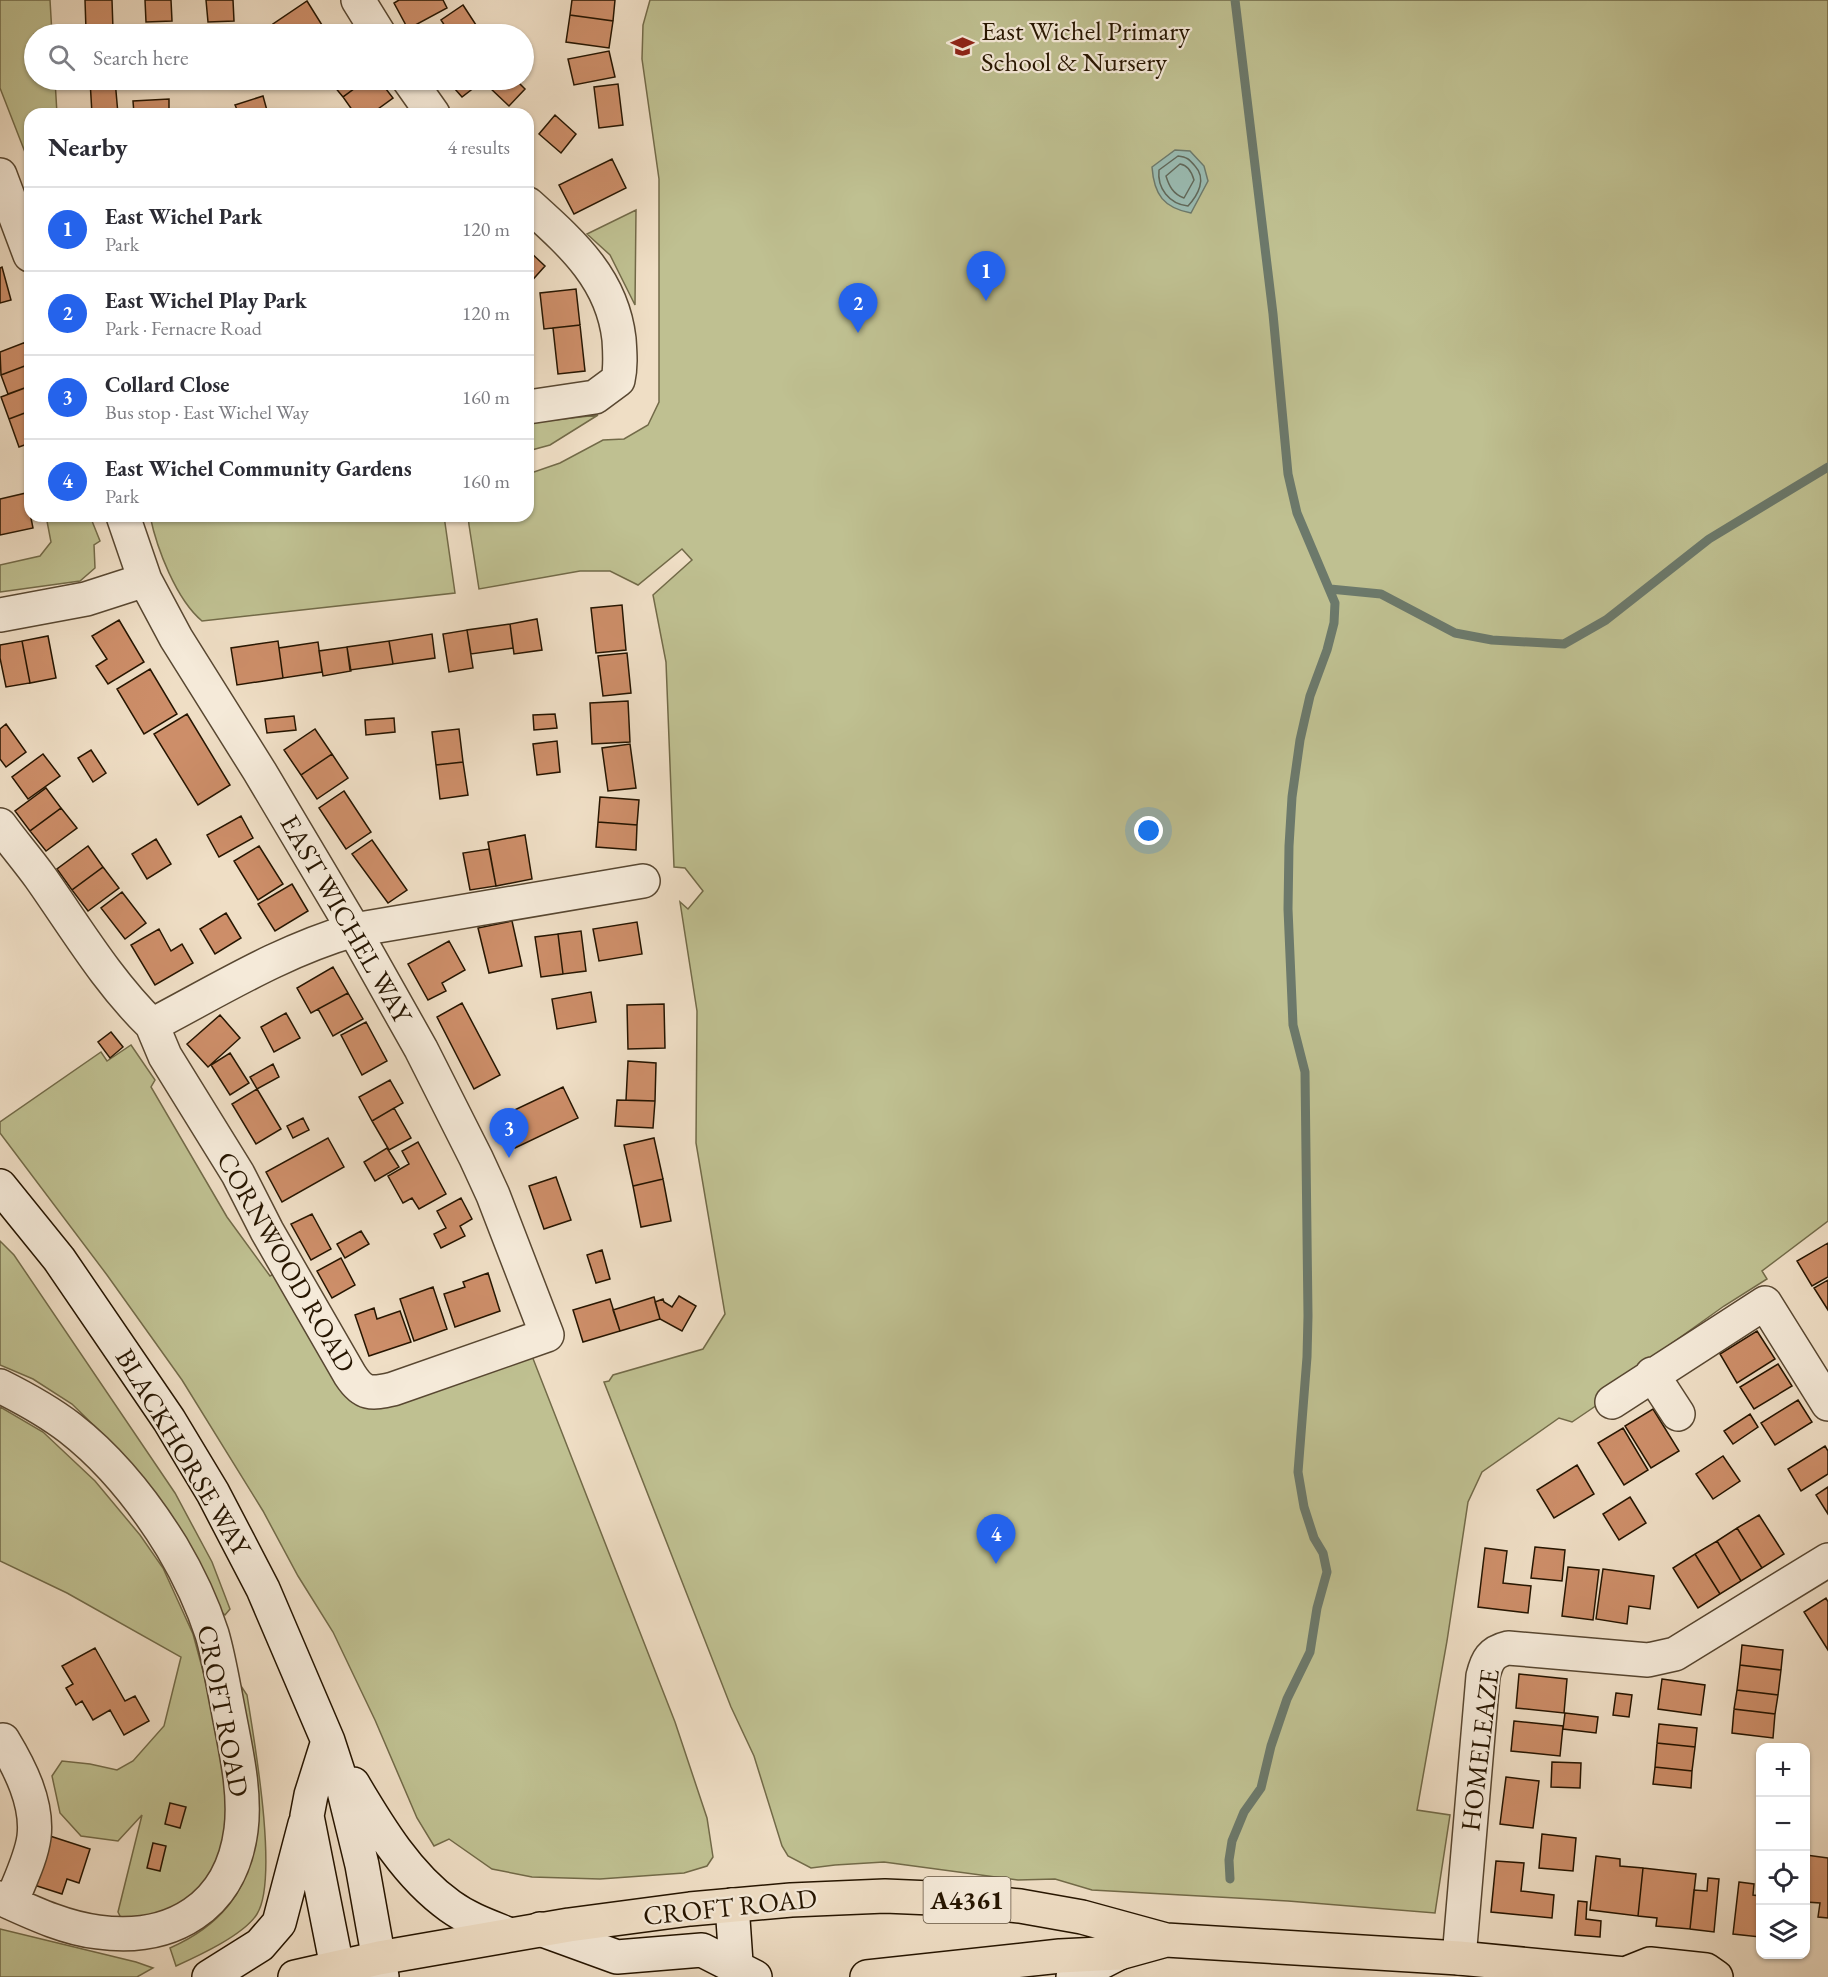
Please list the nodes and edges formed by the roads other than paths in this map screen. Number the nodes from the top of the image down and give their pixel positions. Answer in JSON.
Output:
{"nodes":[{"id":1,"x":358,"y":0,"type":"edge"},
{"id":2,"x":373,"y":24,"type":"edge"},
{"id":3,"x":416,"y":90,"type":"edge"},
{"id":4,"x":428,"y":108,"type":"edge"},
{"id":5,"x":0,"y":175,"type":"edge"},
{"id":6,"x":534,"y":209,"type":"edge"},
{"id":7,"x":21,"y":242,"type":"edge"},
{"id":8,"x":534,"y":406,"type":"edge"},
{"id":9,"x":125,"y":522,"type":"edge"},
{"id":10,"x":145,"y":580,"type":"junction"},
{"id":11,"x":0,"y":615,"type":"edge"},
{"id":12,"x":0,"y":825,"type":"edge"},
{"id":13,"x":643,"y":881,"type":"dead end"},
{"id":14,"x":354,"y":930,"type":"junction"},
{"id":15,"x":152,"y":1025,"type":"junction"},
{"id":16,"x":0,"y":1186,"type":"edge"},
{"id":17,"x":547,"y":1335,"type":"joint"},
{"id":18,"x":1652,"y":1374,"type":"junction"},
{"id":19,"x":0,"y":1386,"type":"edge"},
{"id":20,"x":1612,"y":1402,"type":"dead end"},
{"id":21,"x":1828,"y":1404,"type":"edge"},
{"id":22,"x":1678,"y":1414,"type":"dead end"},
{"id":23,"x":1828,"y":1560,"type":"edge"},
{"id":24,"x":3,"y":1740,"type":"dead end"},
{"id":25,"x":328,"y":1741,"type":"junction"},
{"id":26,"x":307,"y":1816,"type":"junction"},
{"id":27,"x":6,"y":1901,"type":"edge"},
{"id":28,"x":732,"y":1905,"type":"junction"},
{"id":29,"x":524,"y":1932,"type":"junction"},
{"id":30,"x":1166,"y":1940,"type":"junction"},
{"id":31,"x":1119,"y":1953,"type":"junction"},
{"id":32,"x":1459,"y":1958,"type":"junction"},
{"id":33,"x":380,"y":1967,"type":"edge"},
{"id":34,"x":338,"y":1972,"type":"edge"},
{"id":35,"x":742,"y":1974,"type":"edge"},
{"id":36,"x":1627,"y":1976,"type":"edge"},
{"id":37,"x":209,"y":1977,"type":"edge"},
{"id":38,"x":295,"y":1977,"type":"edge"},
{"id":39,"x":867,"y":1977,"type":"edge"},
{"id":40,"x":1073,"y":1977,"type":"edge"},
{"id":41,"x":1716,"y":1977,"type":"edge"}],
"edges":[{"from":1,"to":2,"type":"street"},
{"from":3,"to":4,"type":"street"},
{"from":5,"to":7,"type":"street"},
{"from":6,"to":8,"type":"street"},
{"from":9,"to":10,"type":"street","name":"EAST WICHEL WAY"},
{"from":10,"to":11,"type":"street"},
{"from":10,"to":14,"type":"street","name":"EAST WICHEL WAY"},
{"from":12,"to":15,"type":"street"},
{"from":13,"to":14,"type":"street"},
{"from":14,"to":15,"type":"street"},
{"from":14,"to":17,"type":"street","name":"EAST WICHEL WAY"},
{"from":15,"to":17,"type":"street","name":"CORNWOOD ROAD"},
{"from":16,"to":25,"type":"street","name":"BLACKHORSE WAY"},
{"from":18,"to":20,"type":"street"},
{"from":18,"to":21,"type":"street"},
{"from":18,"to":22,"type":"street"},
{"from":19,"to":27,"type":"street","name":"CROFT ROAD"},
{"from":23,"to":32,"type":"street","name":"HOMELEAZE"},
{"from":24,"to":27,"type":"street","name":"CROFT ROAD"},
{"from":25,"to":26,"type":"street"},
{"from":25,"to":29,"type":"street"},
{"from":25,"to":33,"type":"street","name":"BLACKHORSE WAY"},
{"from":26,"to":34,"type":"street"},
{"from":26,"to":37,"type":"street"},
{"from":28,"to":29,"type":"main road","name":"CROFT ROAD","number":"A4361"},
{"from":28,"to":30,"type":"main road","name":"CROFT ROAD","number":"A4361"},
{"from":28,"to":35,"type":"street"},
{"from":29,"to":33,"type":"main road","name":"CROFT ROAD","number":"A4361"},
{"from":29,"to":35,"type":"street"},
{"from":30,"to":31,"type":"main road","name":"CROFT ROAD","number":"A4361"},
{"from":30,"to":32,"type":"main road","name":"CROFT ROAD","number":"A4361"},
{"from":31,"to":39,"type":"main road","name":"CROFT ROAD","number":"A4361"},
{"from":31,"to":40,"type":"street"},
{"from":32,"to":36,"type":"main road","name":"CROFT ROAD","number":"A4361"},
{"from":33,"to":34,"type":"main road","name":"CROFT ROAD","number":"A4361"},
{"from":34,"to":38,"type":"main road","name":"CROFT ROAD","number":"A4361"},
{"from":36,"to":41,"type":"main road","name":"CROFT ROAD","number":"A4361"}]}
